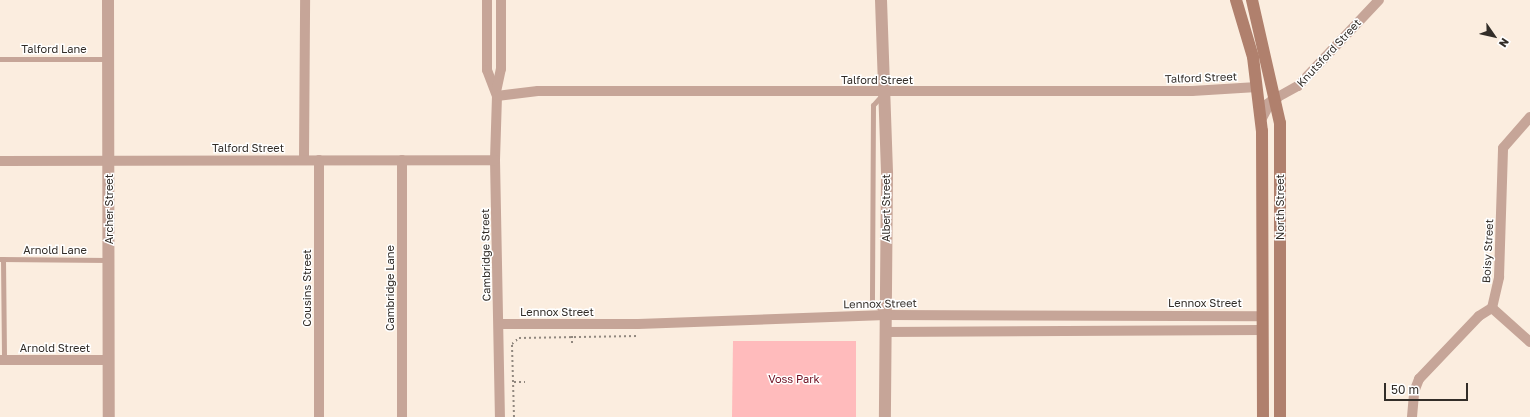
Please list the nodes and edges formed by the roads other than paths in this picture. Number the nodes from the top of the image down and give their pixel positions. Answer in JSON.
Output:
{"nodes":[{"id":1,"x":108,"y":0,"type":"edge"},
{"id":2,"x":305,"y":0,"type":"edge"},
{"id":3,"x":487,"y":0,"type":"edge"},
{"id":4,"x":501,"y":0,"type":"edge"},
{"id":5,"x":881,"y":0,"type":"edge"},
{"id":6,"x":1236,"y":0,"type":"edge"},
{"id":7,"x":1252,"y":0,"type":"edge"},
{"id":8,"x":1379,"y":0,"type":"edge"},
{"id":9,"x":0,"y":59,"type":"edge"},
{"id":10,"x":108,"y":59,"type":"junction"},
{"id":11,"x":1257,"y":88,"type":"junction"},
{"id":12,"x":885,"y":92,"type":"junction"},
{"id":13,"x":497,"y":94,"type":"junction"},
{"id":14,"x":1276,"y":98,"type":"junction"},
{"id":15,"x":1530,"y":117,"type":"edge"},
{"id":16,"x":1261,"y":118,"type":"junction"},
{"id":17,"x":109,"y":160,"type":"junction"},
{"id":18,"x":304,"y":160,"type":"junction"},
{"id":19,"x":319,"y":160,"type":"junction"},
{"id":20,"x":402,"y":160,"type":"junction"},
{"id":21,"x":495,"y":160,"type":"junction"},
{"id":22,"x":0,"y":161,"type":"edge"},
{"id":23,"x":1,"y":260,"type":"edge"},
{"id":24,"x":108,"y":260,"type":"junction"},
{"id":25,"x":1492,"y":308,"type":"junction"},
{"id":26,"x":886,"y":315,"type":"junction"},
{"id":27,"x":1262,"y":316,"type":"junction"},
{"id":28,"x":499,"y":324,"type":"junction"},
{"id":29,"x":1262,"y":330,"type":"junction"},
{"id":30,"x":886,"y":332,"type":"junction"},
{"id":31,"x":1530,"y":342,"type":"edge"},
{"id":32,"x":2,"y":360,"type":"edge"},
{"id":33,"x":109,"y":360,"type":"junction"},
{"id":34,"x":109,"y":417,"type":"edge"},
{"id":35,"x":319,"y":417,"type":"edge"},
{"id":36,"x":402,"y":417,"type":"edge"},
{"id":37,"x":500,"y":417,"type":"edge"},
{"id":38,"x":885,"y":417,"type":"edge"},
{"id":39,"x":1263,"y":417,"type":"edge"},
{"id":40,"x":1280,"y":417,"type":"edge"},
{"id":41,"x":1412,"y":417,"type":"edge"}],
"edges":[{"from":1,"to":10,"type":"street","name":"Archer Street"},
{"from":2,"to":18,"type":"street"},
{"from":3,"to":13,"type":"street","name":"Cambridge Street"},
{"from":4,"to":13,"type":"street","name":"Cambridge Street"},
{"from":5,"to":12,"type":"street","name":"Albert Street"},
{"from":6,"to":11,"type":"main road","name":"North Street"},
{"from":7,"to":14,"type":"main road","name":"North Street"},
{"from":8,"to":14,"type":"street","name":"Knutsford Street"},
{"from":9,"to":10,"type":"lane","name":"Talford Lane"},
{"from":10,"to":17,"type":"street","name":"Archer Street"},
{"from":11,"to":12,"type":"street","name":"Talford Street"},
{"from":11,"to":16,"type":"main road","name":"North Street"},
{"from":12,"to":13,"type":"street","name":"Talford Street"},
{"from":12,"to":26,"type":"street","name":"Albert Street"},
{"from":13,"to":21,"type":"street","name":"Cambridge Street"},
{"from":14,"to":16,"type":"street","name":"Knutsford Street"},
{"from":14,"to":40,"type":"main road","name":"North Street"},
{"from":15,"to":25,"type":"street","name":"Boisy Street"},
{"from":16,"to":27,"type":"main road","name":"North Street"},
{"from":17,"to":18,"type":"street","name":"Talford Street"},
{"from":17,"to":22,"type":"street","name":"Talford Street"},
{"from":17,"to":24,"type":"street","name":"Archer Street"},
{"from":18,"to":19,"type":"street","name":"Talford Street"},
{"from":19,"to":20,"type":"street","name":"Talford Street"},
{"from":19,"to":35,"type":"street","name":"Cousins Street"},
{"from":20,"to":21,"type":"street","name":"Talford Street"},
{"from":20,"to":36,"type":"street","name":"Cambridge Lane"},
{"from":21,"to":28,"type":"street","name":"Cambridge Street"},
{"from":23,"to":24,"type":"lane","name":"Arnold Lane"},
{"from":23,"to":32,"type":"lane","name":"Arnold Lane"},
{"from":24,"to":33,"type":"street","name":"Archer Street"},
{"from":25,"to":31,"type":"street"},
{"from":25,"to":41,"type":"street"},
{"from":26,"to":27,"type":"street","name":"Lennox Street"},
{"from":26,"to":28,"type":"street","name":"Lennox Street"},
{"from":26,"to":30,"type":"street","name":"Albert Street"},
{"from":27,"to":29,"type":"main road","name":"North Street"},
{"from":28,"to":37,"type":"street","name":"Cambridge Street"},
{"from":29,"to":30,"type":"street"},
{"from":29,"to":39,"type":"main road","name":"North Street"},
{"from":30,"to":38,"type":"street","name":"Albert Street"},
{"from":32,"to":33,"type":"street","name":"Arnold Street"},
{"from":33,"to":34,"type":"street","name":"Archer Street"}]}
